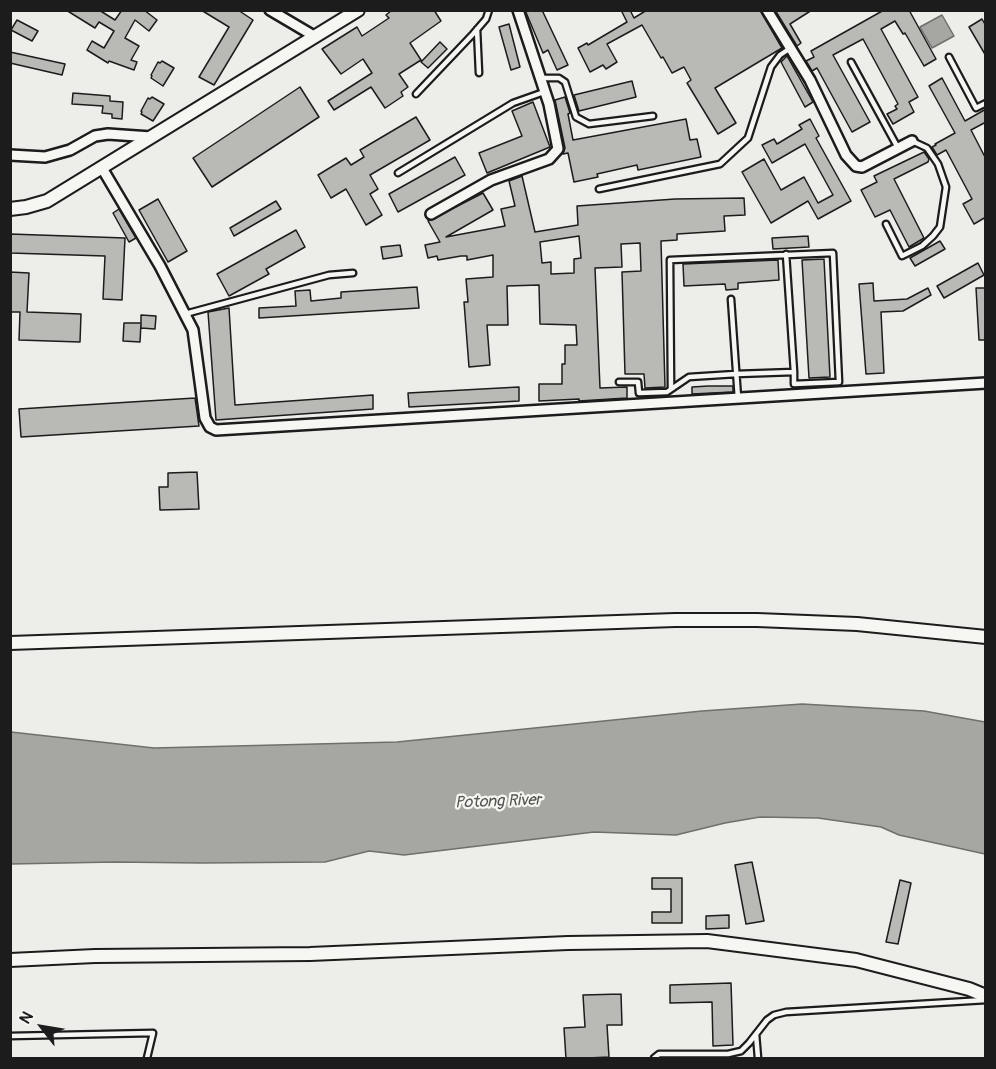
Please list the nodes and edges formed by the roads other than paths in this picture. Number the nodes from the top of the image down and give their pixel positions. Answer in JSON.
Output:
{"nodes":[{"id":1,"x":270,"y":10,"type":"edge"},
{"id":2,"x":357,"y":10,"type":"edge"},
{"id":3,"x":489,"y":10,"type":"edge"},
{"id":4,"x":518,"y":10,"type":"edge"},
{"id":5,"x":767,"y":10,"type":"edge"},
{"id":6,"x":477,"y":29,"type":"junction"},
{"id":7,"x":314,"y":36,"type":"junction"},
{"id":8,"x":789,"y":49,"type":"junction"},
{"id":9,"x":949,"y":57,"type":"dead end"},
{"id":10,"x":850,"y":62,"type":"dead end"},
{"id":11,"x":479,"y":73,"type":"dead end"},
{"id":12,"x":540,"y":78,"type":"junction"},
{"id":13,"x":544,"y":92,"type":"junction"},
{"id":14,"x":416,"y":94,"type":"dead end"},
{"id":15,"x":986,"y":103,"type":"edge"},
{"id":16,"x":653,"y":116,"type":"dead end"},
{"id":17,"x":151,"y":137,"type":"junction"},
{"id":18,"x":912,"y":141,"type":"joint"},
{"id":19,"x":898,"y":148,"type":"junction"},
{"id":20,"x":10,"y":156,"type":"edge"},
{"id":21,"x":102,"y":168,"type":"junction"},
{"id":22,"x":398,"y":173,"type":"dead end"},
{"id":23,"x":599,"y":189,"type":"dead end"},
{"id":24,"x":10,"y":208,"type":"edge"},
{"id":25,"x":431,"y":214,"type":"dead end"},
{"id":26,"x":886,"y":224,"type":"dead end"},
{"id":27,"x":786,"y":254,"type":"junction"},
{"id":28,"x":353,"y":273,"type":"dead end"},
{"id":29,"x":731,"y":299,"type":"dead end"},
{"id":30,"x":185,"y":314,"type":"junction"},
{"id":31,"x":794,"y":372,"type":"junction"},
{"id":32,"x":736,"y":374,"type":"junction"},
{"id":33,"x":619,"y":382,"type":"dead end"},
{"id":34,"x":986,"y":383,"type":"edge"},
{"id":35,"x":671,"y":388,"type":"junction"},
{"id":36,"x":738,"y":398,"type":"junction"},
{"id":37,"x":986,"y":637,"type":"edge"},
{"id":38,"x":10,"y":643,"type":"edge"},
{"id":39,"x":10,"y":960,"type":"edge"},
{"id":40,"x":986,"y":996,"type":"edge"},
{"id":41,"x":986,"y":1000,"type":"edge"},
{"id":42,"x":756,"y":1034,"type":"junction"},
{"id":43,"x":10,"y":1036,"type":"edge"},
{"id":44,"x":147,"y":1059,"type":"edge"},
{"id":45,"x":654,"y":1059,"type":"edge"},
{"id":46,"x":758,"y":1059,"type":"edge"}],
"edges":[{"from":1,"to":7,"type":"street"},
{"from":2,"to":7,"type":"street"},
{"from":3,"to":6,"type":"lane"},
{"from":4,"to":12,"type":"street"},
{"from":5,"to":8,"type":"street"},
{"from":6,"to":11,"type":"lane"},
{"from":6,"to":14,"type":"lane"},
{"from":7,"to":17,"type":"street"},
{"from":8,"to":19,"type":"street"},
{"from":8,"to":23,"type":"lane"},
{"from":9,"to":15,"type":"lane"},
{"from":10,"to":19,"type":"lane"},
{"from":12,"to":13,"type":"street"},
{"from":12,"to":16,"type":"lane"},
{"from":13,"to":22,"type":"lane"},
{"from":13,"to":25,"type":"street"},
{"from":17,"to":20,"type":"street"},
{"from":17,"to":21,"type":"street"},
{"from":18,"to":19,"type":"street"},
{"from":18,"to":26,"type":"lane"},
{"from":21,"to":24,"type":"street"},
{"from":21,"to":30,"type":"street"},
{"from":27,"to":31,"type":"lane"},
{"from":27,"to":31,"type":"lane"},
{"from":27,"to":35,"type":"lane"},
{"from":28,"to":30,"type":"lane"},
{"from":29,"to":32,"type":"lane"},
{"from":30,"to":36,"type":"street"},
{"from":31,"to":32,"type":"lane"},
{"from":32,"to":35,"type":"lane"},
{"from":32,"to":36,"type":"lane"},
{"from":33,"to":35,"type":"lane"},
{"from":34,"to":36,"type":"street"},
{"from":37,"to":38,"type":"street"},
{"from":39,"to":40,"type":"street"},
{"from":41,"to":42,"type":"lane"},
{"from":42,"to":45,"type":"lane"},
{"from":42,"to":46,"type":"lane"},
{"from":43,"to":44,"type":"lane"}]}
